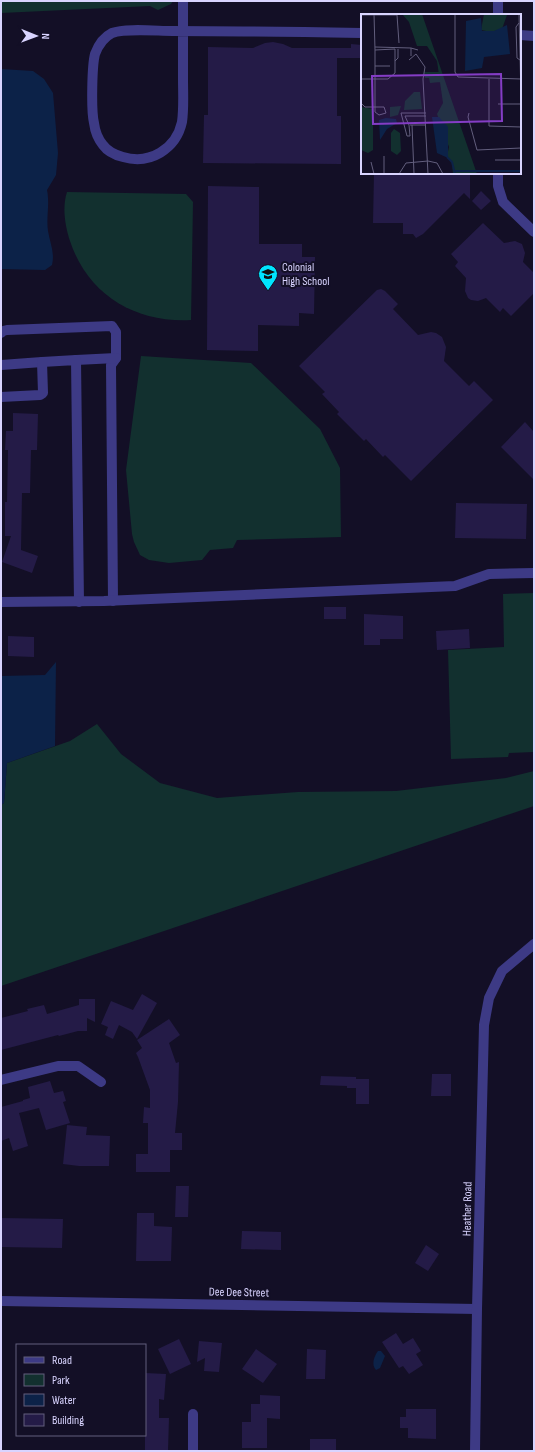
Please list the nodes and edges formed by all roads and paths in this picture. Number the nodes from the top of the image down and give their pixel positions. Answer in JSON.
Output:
{"nodes":[{"id":1,"x":183,"y":1,"type":"edge"},
{"id":2,"x":498,"y":1,"type":"edge"},
{"id":3,"x":498,"y":14,"type":"edge"},
{"id":4,"x":183,"y":31,"type":"junction"},
{"id":5,"x":361,"y":33,"type":"edge"},
{"id":6,"x":521,"y":35,"type":"edge"},
{"id":7,"x":534,"y":36,"type":"edge"},
{"id":8,"x":498,"y":174,"type":"edge"},
{"id":9,"x":534,"y":232,"type":"edge"},
{"id":10,"x":1,"y":333,"type":"edge"},
{"id":11,"x":116,"y":358,"type":"junction"},
{"id":12,"x":76,"y":360,"type":"junction"},
{"id":13,"x":42,"y":362,"type":"junction"},
{"id":14,"x":1,"y":365,"type":"edge"},
{"id":15,"x":1,"y":397,"type":"edge"},
{"id":16,"x":534,"y":574,"type":"edge"},
{"id":17,"x":113,"y":601,"type":"junction"},
{"id":18,"x":1,"y":602,"type":"edge"},
{"id":19,"x":79,"y":602,"type":"junction"},
{"id":20,"x":534,"y":944,"type":"edge"},
{"id":21,"x":1,"y":1080,"type":"edge"},
{"id":22,"x":101,"y":1082,"type":"dead end"},
{"id":23,"x":1,"y":1301,"type":"edge"},
{"id":24,"x":477,"y":1310,"type":"junction"},
{"id":25,"x":193,"y":1414,"type":"dead end"},
{"id":26,"x":193,"y":1451,"type":"edge"},
{"id":27,"x":475,"y":1451,"type":"edge"}],
"edges":[{"from":1,"to":4,"type":"street"},
{"from":2,"to":3,"type":"street"},
{"from":4,"to":4,"type":"street"},
{"from":4,"to":5,"type":"street"},
{"from":6,"to":7,"type":"street"},
{"from":8,"to":9,"type":"street"},
{"from":10,"to":11,"type":"street"},
{"from":11,"to":12,"type":"street"},
{"from":11,"to":17,"type":"street"},
{"from":12,"to":13,"type":"street"},
{"from":12,"to":19,"type":"street"},
{"from":13,"to":14,"type":"street"},
{"from":13,"to":15,"type":"street"},
{"from":16,"to":17,"type":"street"},
{"from":17,"to":19,"type":"street"},
{"from":18,"to":19,"type":"street"},
{"from":20,"to":24,"type":"street","name":"Heather Road"},
{"from":21,"to":22,"type":"street"},
{"from":23,"to":24,"type":"street","name":"Dee Dee Street"},
{"from":24,"to":27,"type":"street","name":"Heather Road"},
{"from":25,"to":26,"type":"street"}]}
